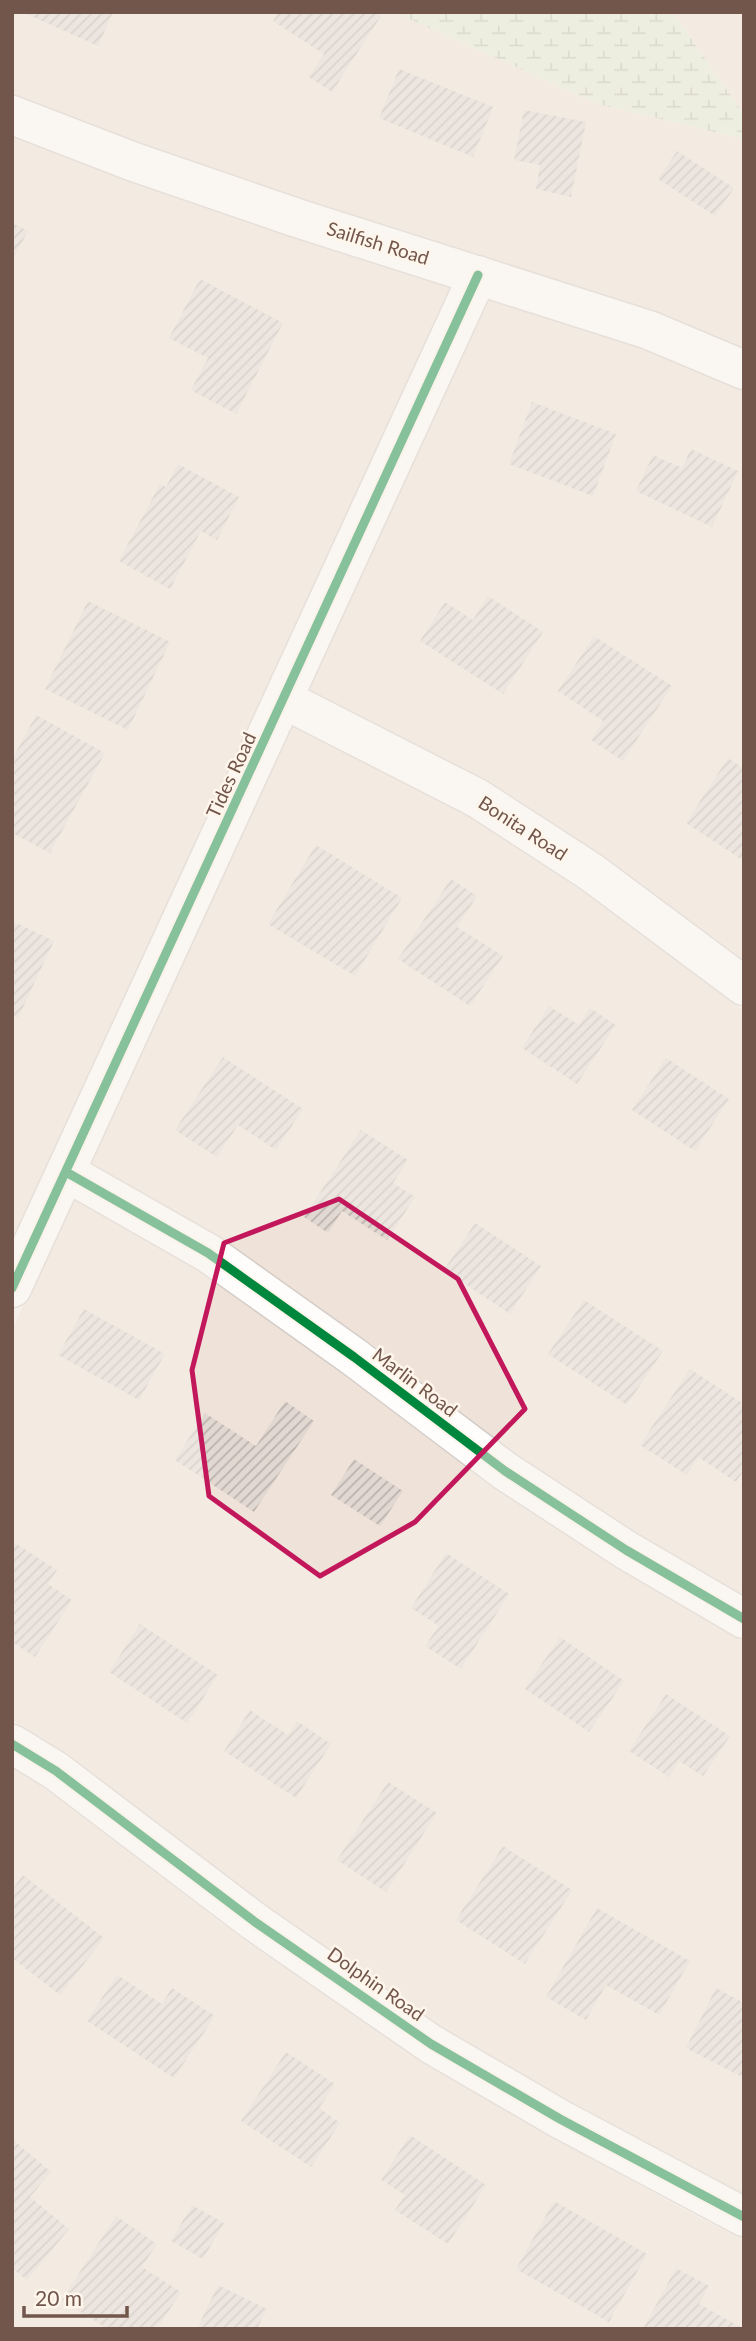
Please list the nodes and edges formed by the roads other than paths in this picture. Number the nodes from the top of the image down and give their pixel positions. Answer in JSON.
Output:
{"nodes":[{"id":1,"x":12,"y":115,"type":"edge"},
{"id":2,"x":478,"y":275,"type":"junction"},
{"id":3,"x":744,"y":370,"type":"edge"},
{"id":4,"x":285,"y":700,"type":"junction"},
{"id":5,"x":744,"y":986,"type":"edge"},
{"id":6,"x":66,"y":1172,"type":"junction"},
{"id":7,"x":12,"y":1288,"type":"edge"},
{"id":8,"x":744,"y":1619,"type":"edge"},
{"id":9,"x":12,"y":1744,"type":"edge"},
{"id":10,"x":744,"y":2217,"type":"edge"}],
"edges":[{"from":1,"to":2,"type":"street","name":"Sailfish Road"},
{"from":2,"to":3,"type":"street","name":"Sailfish Road"},
{"from":2,"to":4,"type":"street","name":"Tides Road"},
{"from":4,"to":5,"type":"street","name":"Bonita Road"},
{"from":4,"to":6,"type":"street","name":"Tides Road"},
{"from":6,"to":7,"type":"street","name":"Tides Road"},
{"from":6,"to":8,"type":"street","name":"Marlin Road"},
{"from":9,"to":10,"type":"street","name":"Dolphin Road"}]}
